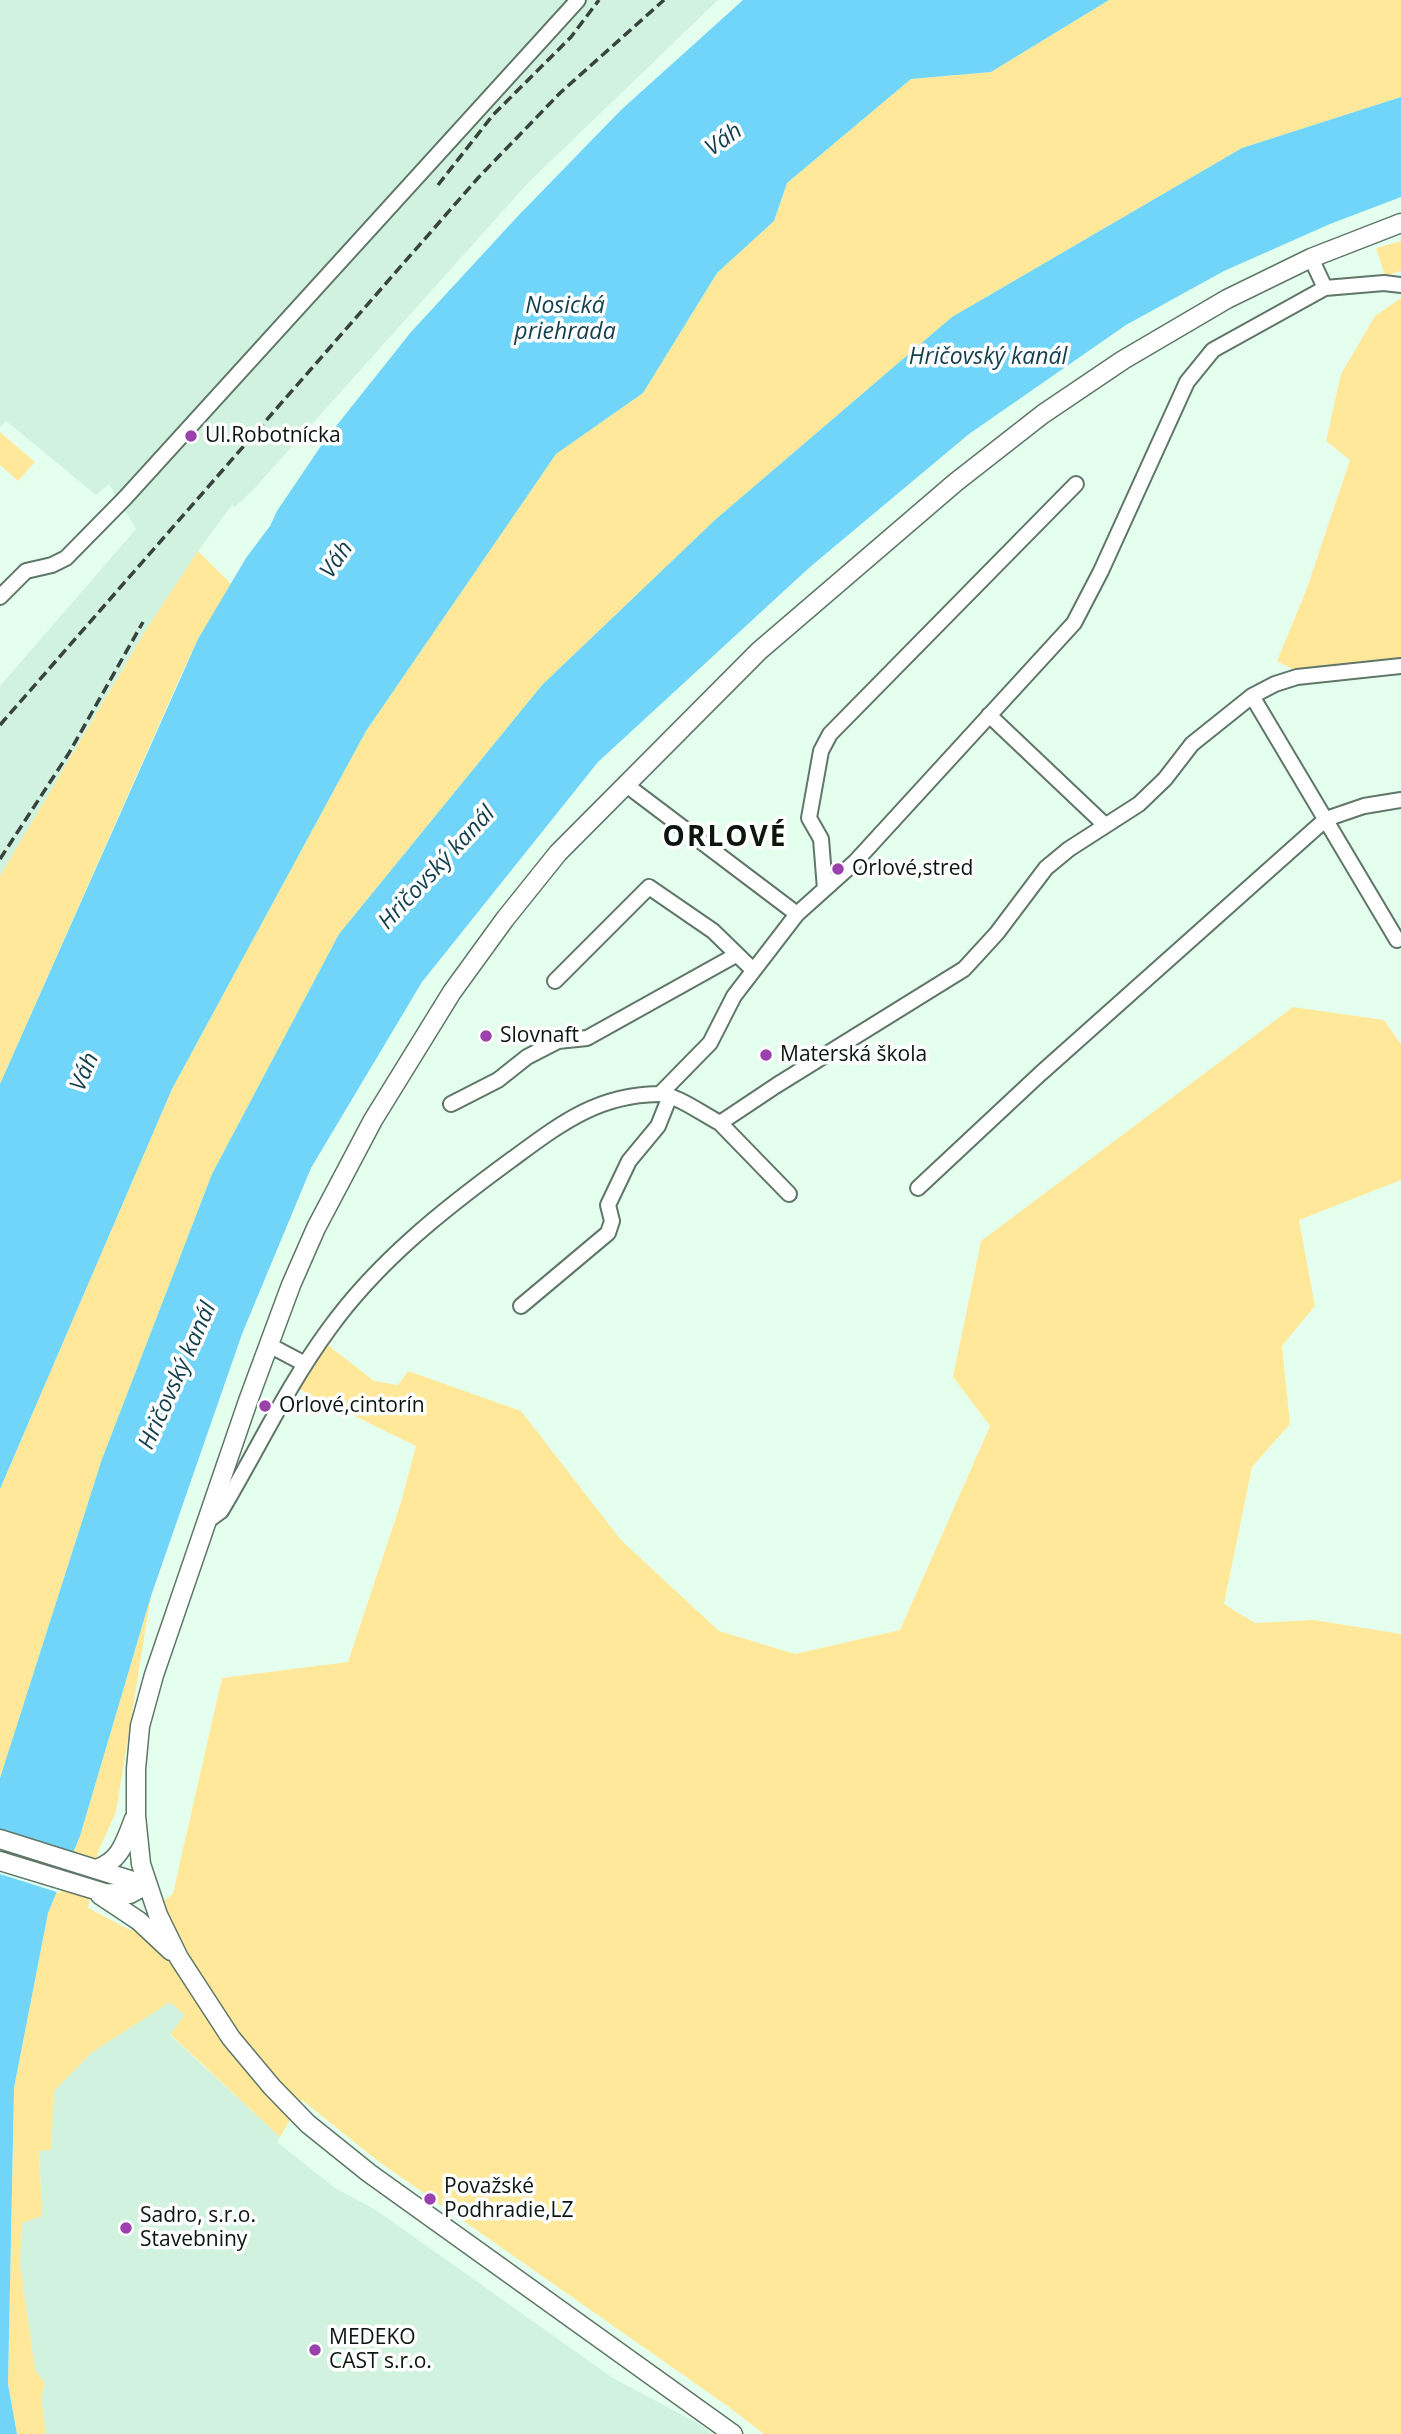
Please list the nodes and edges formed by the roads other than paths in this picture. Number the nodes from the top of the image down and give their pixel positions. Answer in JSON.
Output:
{"nodes":[{"id":1,"x":578,"y":0,"type":"edge"},
{"id":2,"x":1401,"y":223,"type":"edge"},
{"id":3,"x":1311,"y":258,"type":"junction"},
{"id":4,"x":1401,"y":285,"type":"edge"},
{"id":5,"x":1325,"y":288,"type":"junction"},
{"id":6,"x":1076,"y":484,"type":"dead end"},
{"id":7,"x":0,"y":597,"type":"edge"},
{"id":8,"x":1401,"y":666,"type":"edge"},
{"id":9,"x":1252,"y":696,"type":"junction"},
{"id":10,"x":989,"y":715,"type":"junction"},
{"id":11,"x":625,"y":784,"type":"junction"},
{"id":12,"x":1401,"y":800,"type":"edge"},
{"id":13,"x":1326,"y":818,"type":"junction"},
{"id":14,"x":1105,"y":825,"type":"junction"},
{"id":15,"x":825,"y":889,"type":"junction"},
{"id":16,"x":797,"y":914,"type":"junction"},
{"id":17,"x":1397,"y":940,"type":"dead end"},
{"id":18,"x":736,"y":955,"type":"junction"},
{"id":19,"x":752,"y":969,"type":"junction"},
{"id":20,"x":555,"y":981,"type":"dead end"},
{"id":21,"x":665,"y":1095,"type":"junction"},
{"id":22,"x":451,"y":1104,"type":"dead end"},
{"id":23,"x":720,"y":1123,"type":"junction"},
{"id":24,"x":918,"y":1188,"type":"dead end"},
{"id":25,"x":789,"y":1194,"type":"dead end"},
{"id":26,"x":521,"y":1306,"type":"dead end"},
{"id":27,"x":269,"y":1345,"type":"junction"},
{"id":28,"x":304,"y":1364,"type":"junction"},
{"id":29,"x":206,"y":1522,"type":"junction"},
{"id":30,"x":136,"y":1811,"type":"junction"},
{"id":31,"x":0,"y":1839,"type":"edge"},
{"id":32,"x":0,"y":1861,"type":"edge"},
{"id":33,"x":90,"y":1867,"type":"junction"},
{"id":34,"x":146,"y":1885,"type":"junction"},
{"id":35,"x":84,"y":1888,"type":"junction"},
{"id":36,"x":179,"y":1958,"type":"junction"},
{"id":37,"x":733,"y":2434,"type":"edge"}],
"edges":[{"from":1,"to":7,"type":"street"},
{"from":2,"to":3,"type":"main road"},
{"from":3,"to":5,"type":"street"},
{"from":3,"to":11,"type":"main road"},
{"from":4,"to":5,"type":"street"},
{"from":5,"to":10,"type":"street"},
{"from":6,"to":15,"type":"street"},
{"from":8,"to":9,"type":"street"},
{"from":9,"to":13,"type":"street"},
{"from":9,"to":14,"type":"street"},
{"from":10,"to":14,"type":"street"},
{"from":10,"to":15,"type":"street"},
{"from":11,"to":16,"type":"street"},
{"from":11,"to":27,"type":"main road"},
{"from":12,"to":13,"type":"street"},
{"from":13,"to":17,"type":"street"},
{"from":13,"to":24,"type":"street"},
{"from":14,"to":23,"type":"street"},
{"from":15,"to":16,"type":"street"},
{"from":16,"to":19,"type":"street"},
{"from":18,"to":19,"type":"street"},
{"from":18,"to":20,"type":"street"},
{"from":18,"to":22,"type":"street"},
{"from":19,"to":21,"type":"street"},
{"from":21,"to":23,"type":"street"},
{"from":21,"to":26,"type":"street"},
{"from":21,"to":28,"type":"street"},
{"from":23,"to":25,"type":"street"},
{"from":27,"to":28,"type":"street"},
{"from":27,"to":29,"type":"main road"},
{"from":28,"to":29,"type":"street"},
{"from":29,"to":30,"type":"main road"},
{"from":30,"to":33,"type":"main road"},
{"from":30,"to":34,"type":"main road"},
{"from":31,"to":33,"type":"main road"},
{"from":32,"to":35,"type":"main road"},
{"from":33,"to":34,"type":"main road"},
{"from":34,"to":35,"type":"main road"},
{"from":34,"to":36,"type":"main road"},
{"from":35,"to":36,"type":"main road"},
{"from":36,"to":37,"type":"main road"}]}
